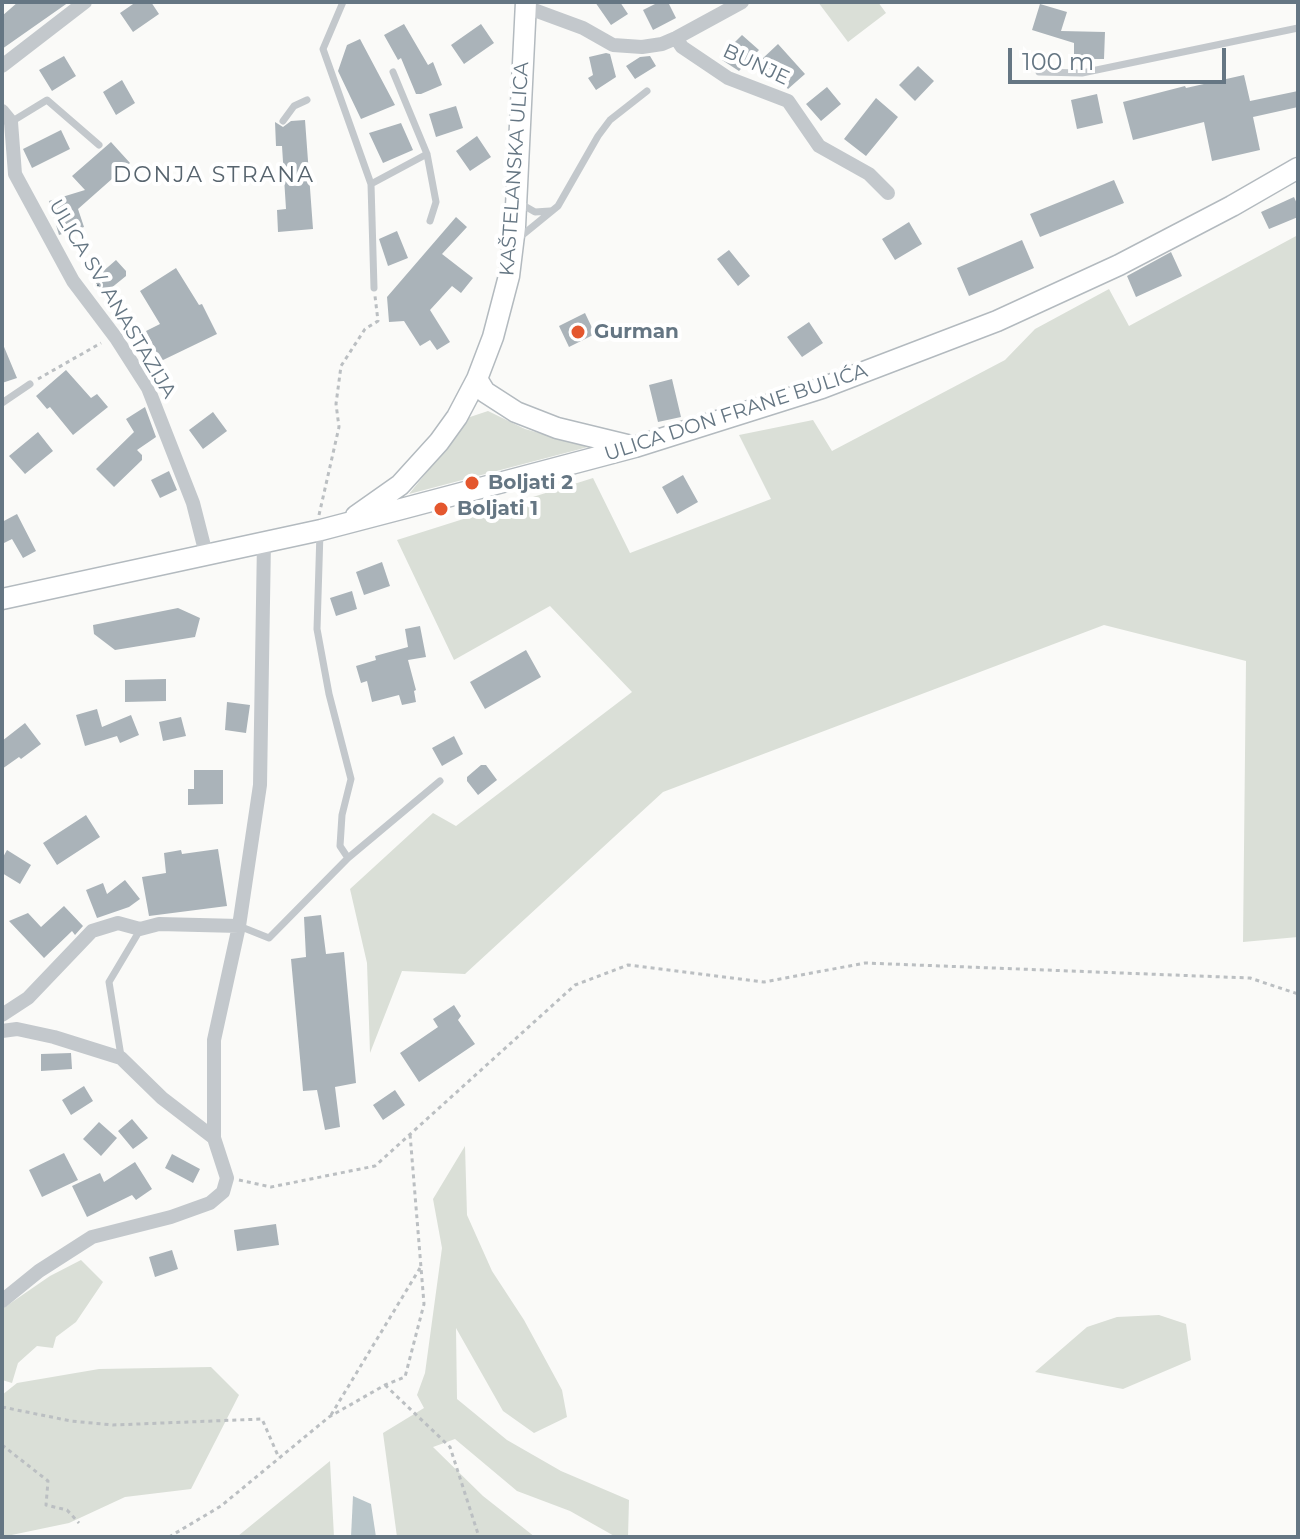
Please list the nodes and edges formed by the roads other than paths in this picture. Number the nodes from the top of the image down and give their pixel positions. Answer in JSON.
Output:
{"nodes":[{"id":1,"x":85,"y":2,"type":"edge"},
{"id":2,"x":343,"y":2,"type":"edge"},
{"id":3,"x":742,"y":2,"type":"edge"},
{"id":4,"x":526,"y":5,"type":"edge"},
{"id":5,"x":1298,"y":28,"type":"edge"},
{"id":6,"x":676,"y":38,"type":"junction"},
{"id":7,"x":2,"y":66,"type":"edge"},
{"id":8,"x":393,"y":72,"type":"dead end"},
{"id":9,"x":1039,"y":72,"type":"dead end"},
{"id":10,"x":647,"y":91,"type":"dead end"},
{"id":11,"x":307,"y":100,"type":"dead end"},
{"id":12,"x":6,"y":117,"type":"edge"},
{"id":13,"x":283,"y":121,"type":"dead end"},
{"id":14,"x":99,"y":145,"type":"dead end"},
{"id":15,"x":427,"y":154,"type":"junction"},
{"id":16,"x":1298,"y":168,"type":"edge"},
{"id":17,"x":371,"y":184,"type":"junction"},
{"id":18,"x":888,"y":193,"type":"dead end"},
{"id":19,"x":516,"y":195,"type":"junction"},
{"id":20,"x":558,"y":206,"type":"junction"},
{"id":21,"x":430,"y":221,"type":"dead end"},
{"id":22,"x":512,"y":249,"type":"junction"},
{"id":23,"x":374,"y":288,"type":"road end"},
{"id":24,"x":477,"y":379,"type":"junction"},
{"id":25,"x":30,"y":384,"type":"road end"},
{"id":26,"x":2,"y":403,"type":"edge"},
{"id":27,"x":635,"y":447,"type":"junction"},
{"id":28,"x":330,"y":527,"type":"junction"},
{"id":29,"x":264,"y":541,"type":"junction"},
{"id":30,"x":206,"y":554,"type":"junction"},
{"id":31,"x":2,"y":599,"type":"edge"},
{"id":32,"x":440,"y":781,"type":"dead end"},
{"id":33,"x":348,"y":858,"type":"junction"},
{"id":34,"x":239,"y":926,"type":"junction"},
{"id":35,"x":140,"y":929,"type":"junction"},
{"id":36,"x":2,"y":1015,"type":"edge"},
{"id":37,"x":2,"y":1031,"type":"edge"},
{"id":38,"x":121,"y":1058,"type":"junction"},
{"id":39,"x":214,"y":1138,"type":"junction"},
{"id":40,"x":2,"y":1301,"type":"edge"}],
"edges":[{"from":1,"to":7,"type":"street"},
{"from":2,"to":17,"type":"lane"},
{"from":3,"to":6,"type":"street","name":"BUNJE"},
{"from":4,"to":6,"type":"street","name":"BUNJE"},
{"from":4,"to":19,"type":"street","name":"KAŠTELANSKA ULICA"},
{"from":5,"to":9,"type":"lane"},
{"from":6,"to":18,"type":"street","name":"BUNJE"},
{"from":8,"to":15,"type":"lane"},
{"from":10,"to":20,"type":"lane"},
{"from":11,"to":13,"type":"lane"},
{"from":12,"to":14,"type":"lane"},
{"from":12,"to":30,"type":"street","name":"ULICA SV. ANASTAZIJA"},
{"from":15,"to":17,"type":"lane"},
{"from":15,"to":21,"type":"lane"},
{"from":16,"to":27,"type":"street","name":"ULICA DON FRANE BULIĆA"},
{"from":17,"to":23,"type":"lane"},
{"from":19,"to":20,"type":"lane"},
{"from":19,"to":22,"type":"street","name":"KAŠTELANSKA ULICA"},
{"from":20,"to":22,"type":"lane"},
{"from":22,"to":24,"type":"street","name":"KAŠTELANSKA ULICA"},
{"from":24,"to":27,"type":"street"},
{"from":24,"to":28,"type":"street","name":"KAŠTELANSKA ULICA"},
{"from":25,"to":26,"type":"lane"},
{"from":27,"to":28,"type":"street","name":"ULICA DON FRANE BULIĆA"},
{"from":28,"to":29,"type":"street","name":"ULICA DON FRANE BULIĆA"},
{"from":28,"to":33,"type":"lane"},
{"from":29,"to":30,"type":"street","name":"ULICA DON FRANE BULIĆA"},
{"from":29,"to":34,"type":"street"},
{"from":30,"to":31,"type":"street","name":"ULICA DON FRANE BULIĆA"},
{"from":32,"to":33,"type":"lane"},
{"from":33,"to":34,"type":"lane"},
{"from":34,"to":35,"type":"street"},
{"from":34,"to":39,"type":"street"},
{"from":35,"to":36,"type":"street"},
{"from":35,"to":38,"type":"lane"},
{"from":37,"to":38,"type":"street"},
{"from":38,"to":39,"type":"street"},
{"from":39,"to":40,"type":"street"}]}
